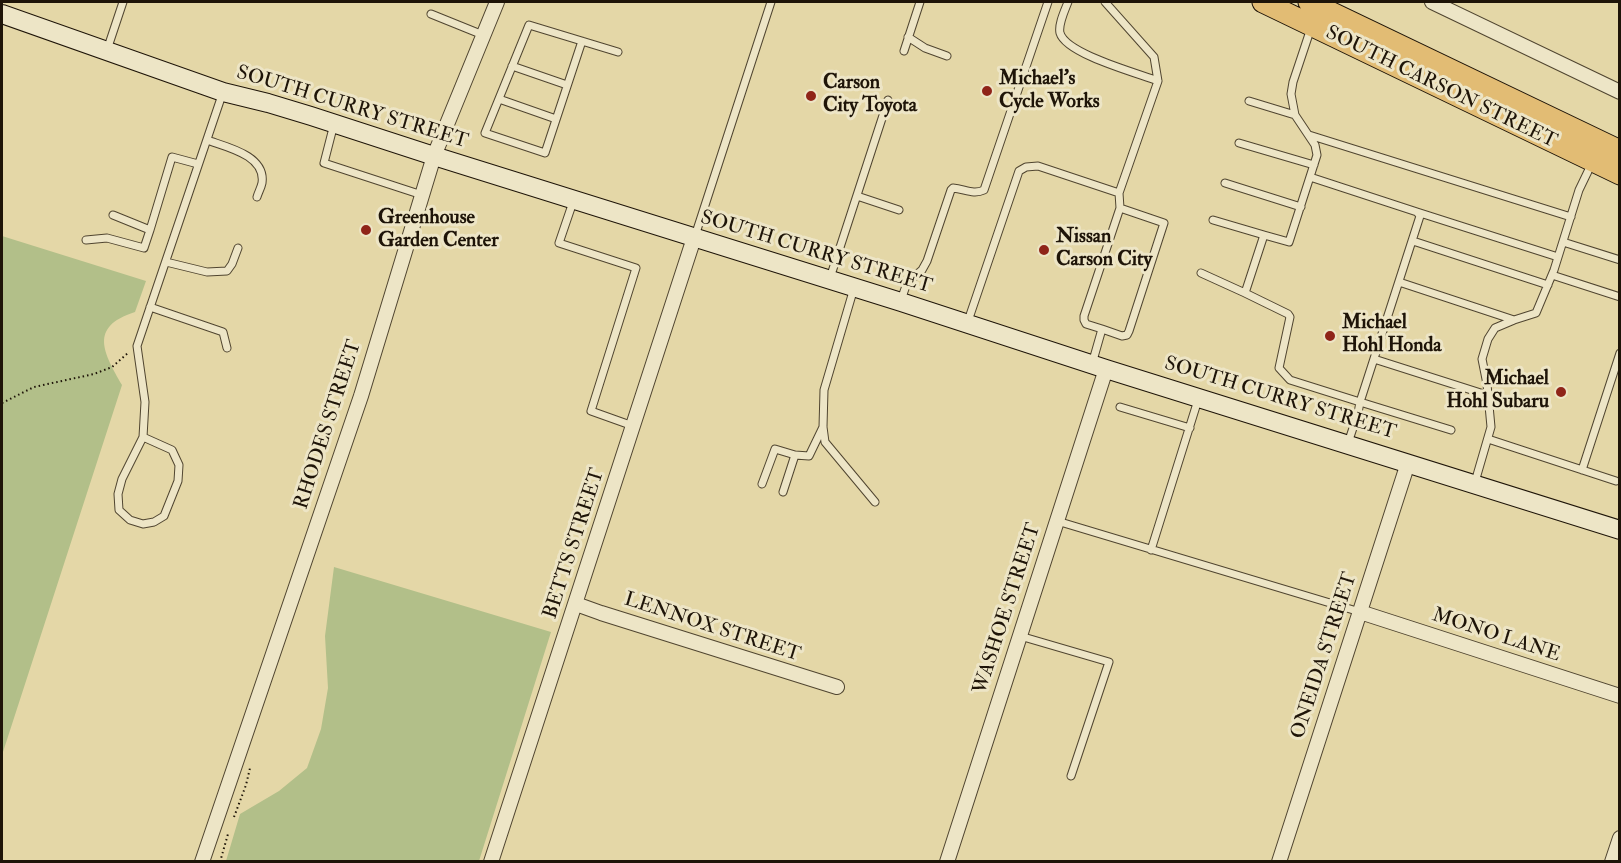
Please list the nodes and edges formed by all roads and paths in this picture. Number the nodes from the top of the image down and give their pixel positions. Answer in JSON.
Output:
{"nodes":[{"id":1,"x":123,"y":2,"type":"edge"},
{"id":2,"x":497,"y":2,"type":"edge"},
{"id":3,"x":771,"y":2,"type":"edge"},
{"id":4,"x":920,"y":2,"type":"edge"},
{"id":5,"x":1048,"y":2,"type":"edge"},
{"id":6,"x":1068,"y":2,"type":"edge"},
{"id":7,"x":1105,"y":2,"type":"edge"},
{"id":8,"x":1263,"y":2,"type":"edge"},
{"id":9,"x":1432,"y":2,"type":"edge"},
{"id":10,"x":1315,"y":9,"type":"edge"},
{"id":11,"x":2,"y":14,"type":"edge"},
{"id":12,"x":432,"y":14,"type":"dead end"},
{"id":13,"x":483,"y":35,"type":"junction"},
{"id":14,"x":908,"y":37,"type":"junction"},
{"id":15,"x":582,"y":41,"type":"junction"},
{"id":16,"x":904,"y":51,"type":"dead end"},
{"id":17,"x":106,"y":52,"type":"junction"},
{"id":18,"x":618,"y":52,"type":"dead end"},
{"id":19,"x":946,"y":56,"type":"dead end"},
{"id":20,"x":512,"y":66,"type":"junction"},
{"id":21,"x":1158,"y":81,"type":"junction"},
{"id":22,"x":567,"y":85,"type":"junction"},
{"id":23,"x":223,"y":92,"type":"junction"},
{"id":24,"x":1620,"y":92,"type":"edge"},
{"id":25,"x":499,"y":99,"type":"junction"},
{"id":26,"x":888,"y":100,"type":"dead end"},
{"id":27,"x":1249,"y":101,"type":"dead end"},
{"id":28,"x":1295,"y":115,"type":"junction"},
{"id":29,"x":556,"y":119,"type":"junction"},
{"id":30,"x":334,"y":124,"type":"junction"},
{"id":31,"x":1309,"y":135,"type":"junction"},
{"id":32,"x":207,"y":140,"type":"junction"},
{"id":33,"x":1239,"y":143,"type":"dead end"},
{"id":34,"x":1620,"y":151,"type":"edge"},
{"id":35,"x":434,"y":156,"type":"junction"},
{"id":36,"x":1593,"y":161,"type":"junction"},
{"id":37,"x":198,"y":164,"type":"junction"},
{"id":38,"x":1314,"y":165,"type":"junction"},
{"id":39,"x":1620,"y":174,"type":"edge"},
{"id":40,"x":1310,"y":177,"type":"junction"},
{"id":41,"x":1225,"y":183,"type":"dead end"},
{"id":42,"x":1119,"y":193,"type":"junction"},
{"id":43,"x":422,"y":195,"type":"junction"},
{"id":44,"x":857,"y":196,"type":"junction"},
{"id":45,"x":257,"y":197,"type":"dead end"},
{"id":46,"x":574,"y":200,"type":"junction"},
{"id":47,"x":1301,"y":207,"type":"junction"},
{"id":48,"x":1120,"y":208,"type":"junction"},
{"id":49,"x":899,"y":210,"type":"dead end"},
{"id":50,"x":1417,"y":212,"type":"junction"},
{"id":51,"x":113,"y":215,"type":"dead end"},
{"id":52,"x":1571,"y":217,"type":"junction"},
{"id":53,"x":1213,"y":220,"type":"dead end"},
{"id":54,"x":150,"y":230,"type":"junction"},
{"id":55,"x":1264,"y":235,"type":"junction"},
{"id":56,"x":694,"y":238,"type":"junction"},
{"id":57,"x":86,"y":240,"type":"dead end"},
{"id":58,"x":1413,"y":241,"type":"junction"},
{"id":59,"x":1563,"y":242,"type":"junction"},
{"id":60,"x":238,"y":248,"type":"dead end"},
{"id":61,"x":1558,"y":257,"type":"junction"},
{"id":62,"x":1620,"y":260,"type":"edge"},
{"id":63,"x":165,"y":262,"type":"junction"},
{"id":64,"x":1201,"y":273,"type":"dead end"},
{"id":65,"x":1552,"y":275,"type":"junction"},
{"id":66,"x":829,"y":281,"type":"junction"},
{"id":67,"x":1399,"y":282,"type":"junction"},
{"id":68,"x":1548,"y":285,"type":"junction"},
{"id":69,"x":854,"y":288,"type":"junction"},
{"id":70,"x":1245,"y":293,"type":"junction"},
{"id":71,"x":1620,"y":297,"type":"edge"},
{"id":72,"x":901,"y":302,"type":"junction"},
{"id":73,"x":150,"y":307,"type":"junction"},
{"id":74,"x":1514,"y":320,"type":"junction"},
{"id":75,"x":967,"y":324,"type":"junction"},
{"id":76,"x":1102,"y":329,"type":"junction"},
{"id":77,"x":137,"y":346,"type":"junction"},
{"id":78,"x":227,"y":348,"type":"dead end"},
{"id":79,"x":1620,"y":353,"type":"edge"},
{"id":80,"x":1374,"y":359,"type":"junction"},
{"id":81,"x":1099,"y":366,"type":"junction"},
{"id":82,"x":1487,"y":395,"type":"junction"},
{"id":83,"x":1199,"y":398,"type":"junction"},
{"id":84,"x":1360,"y":402,"type":"junction"},
{"id":85,"x":2,"y":403,"type":"edge"},
{"id":86,"x":1120,"y":407,"type":"dead end"},
{"id":87,"x":633,"y":426,"type":"junction"},
{"id":88,"x":823,"y":427,"type":"junction"},
{"id":89,"x":1190,"y":428,"type":"junction"},
{"id":90,"x":1451,"y":430,"type":"dead end"},
{"id":91,"x":143,"y":437,"type":"junction"},
{"id":92,"x":1488,"y":439,"type":"junction"},
{"id":93,"x":1347,"y":445,"type":"junction"},
{"id":94,"x":795,"y":455,"type":"junction"},
{"id":95,"x":1408,"y":463,"type":"junction"},
{"id":96,"x":1582,"y":470,"type":"junction"},
{"id":97,"x":1616,"y":481,"type":"dead end"},
{"id":98,"x":762,"y":484,"type":"dead end"},
{"id":99,"x":1475,"y":485,"type":"junction"},
{"id":100,"x":783,"y":492,"type":"dead end"},
{"id":101,"x":875,"y":502,"type":"dead end"},
{"id":102,"x":1057,"y":521,"type":"junction"},
{"id":103,"x":1620,"y":530,"type":"edge"},
{"id":104,"x":1151,"y":550,"type":"junction"},
{"id":105,"x":576,"y":604,"type":"junction"},
{"id":106,"x":1360,"y":612,"type":"junction"},
{"id":107,"x":1020,"y":636,"type":"junction"},
{"id":108,"x":837,"y":687,"type":"dead end"},
{"id":109,"x":1620,"y":696,"type":"edge"},
{"id":110,"x":1071,"y":776,"type":"dead end"},
{"id":111,"x":1620,"y":838,"type":"edge"},
{"id":112,"x":202,"y":861,"type":"edge"},
{"id":113,"x":491,"y":861,"type":"edge"},
{"id":114,"x":947,"y":861,"type":"edge"},
{"id":115,"x":1279,"y":861,"type":"edge"},
{"id":116,"x":1612,"y":861,"type":"edge"}],
"edges":[{"from":1,"to":17,"type":"lane"},
{"from":2,"to":13,"type":"street","name":"RHODES STREET"},
{"from":3,"to":56,"type":"lane"},
{"from":4,"to":14,"type":"lane"},
{"from":5,"to":72,"type":"lane"},
{"from":6,"to":21,"type":"lane"},
{"from":7,"to":21,"type":"lane"},
{"from":8,"to":10,"type":"main road","name":"SOUTH CARSON STREET"},
{"from":9,"to":24,"type":"street"},
{"from":10,"to":28,"type":"lane"},
{"from":10,"to":34,"type":"main road","name":"SOUTH CARSON STREET"},
{"from":10,"to":36,"type":"main road","name":"SOUTH CARSON STREET"},
{"from":11,"to":17,"type":"street","name":"SOUTH CURRY STREET"},
{"from":12,"to":13,"type":"lane"},
{"from":13,"to":35,"type":"street","name":"RHODES STREET"},
{"from":14,"to":16,"type":"lane"},
{"from":14,"to":19,"type":"lane"},
{"from":15,"to":18,"type":"lane"},
{"from":15,"to":20,"type":"lane"},
{"from":15,"to":22,"type":"lane"},
{"from":17,"to":23,"type":"street","name":"SOUTH CURRY STREET"},
{"from":20,"to":22,"type":"lane"},
{"from":20,"to":25,"type":"lane"},
{"from":21,"to":42,"type":"lane"},
{"from":22,"to":29,"type":"lane"},
{"from":23,"to":30,"type":"street","name":"SOUTH CURRY STREET"},
{"from":23,"to":32,"type":"lane"},
{"from":25,"to":29,"type":"lane"},
{"from":25,"to":29,"type":"lane"},
{"from":26,"to":44,"type":"lane"},
{"from":27,"to":28,"type":"lane"},
{"from":28,"to":31,"type":"lane"},
{"from":30,"to":35,"type":"street","name":"SOUTH CURRY STREET"},
{"from":30,"to":43,"type":"lane"},
{"from":31,"to":38,"type":"lane"},
{"from":31,"to":52,"type":"lane"},
{"from":32,"to":37,"type":"lane"},
{"from":32,"to":45,"type":"lane"},
{"from":33,"to":38,"type":"lane"},
{"from":35,"to":43,"type":"street","name":"RHODES STREET"},
{"from":35,"to":46,"type":"street","name":"SOUTH CURRY STREET"},
{"from":36,"to":39,"type":"main road","name":"SOUTH CARSON STREET"},
{"from":36,"to":52,"type":"lane"},
{"from":37,"to":54,"type":"lane"},
{"from":37,"to":63,"type":"lane"},
{"from":38,"to":40,"type":"lane"},
{"from":40,"to":47,"type":"lane"},
{"from":40,"to":50,"type":"lane"},
{"from":41,"to":47,"type":"lane"},
{"from":42,"to":48,"type":"lane"},
{"from":42,"to":75,"type":"lane"},
{"from":43,"to":112,"type":"street","name":"RHODES STREET"},
{"from":44,"to":49,"type":"lane"},
{"from":44,"to":66,"type":"lane"},
{"from":46,"to":56,"type":"street","name":"SOUTH CURRY STREET"},
{"from":46,"to":87,"type":"lane"},
{"from":47,"to":55,"type":"lane"},
{"from":48,"to":76,"type":"lane"},
{"from":48,"to":76,"type":"lane"},
{"from":50,"to":58,"type":"lane"},
{"from":50,"to":61,"type":"lane"},
{"from":51,"to":54,"type":"lane"},
{"from":52,"to":59,"type":"lane"},
{"from":53,"to":55,"type":"lane"},
{"from":54,"to":57,"type":"lane"},
{"from":55,"to":70,"type":"lane"},
{"from":56,"to":66,"type":"street","name":"SOUTH CURRY STREET"},
{"from":56,"to":87,"type":"street","name":"BETTS STREET"},
{"from":58,"to":67,"type":"lane"},
{"from":58,"to":68,"type":"lane"},
{"from":59,"to":61,"type":"lane"},
{"from":59,"to":62,"type":"lane"},
{"from":60,"to":63,"type":"lane"},
{"from":61,"to":65,"type":"lane"},
{"from":63,"to":73,"type":"lane"},
{"from":64,"to":70,"type":"lane"},
{"from":65,"to":68,"type":"lane"},
{"from":65,"to":71,"type":"lane"},
{"from":66,"to":69,"type":"street","name":"SOUTH CURRY STREET"},
{"from":67,"to":74,"type":"lane"},
{"from":67,"to":80,"type":"lane"},
{"from":68,"to":74,"type":"lane"},
{"from":69,"to":72,"type":"street","name":"SOUTH CURRY STREET"},
{"from":69,"to":88,"type":"lane"},
{"from":70,"to":84,"type":"lane"},
{"from":72,"to":75,"type":"street","name":"SOUTH CURRY STREET"},
{"from":73,"to":77,"type":"lane"},
{"from":73,"to":78,"type":"lane"},
{"from":74,"to":82,"type":"lane"},
{"from":75,"to":81,"type":"street","name":"SOUTH CURRY STREET"},
{"from":76,"to":81,"type":"lane"},
{"from":77,"to":85,"type":"path"},
{"from":77,"to":91,"type":"lane"},
{"from":79,"to":96,"type":"lane"},
{"from":80,"to":82,"type":"lane"},
{"from":80,"to":84,"type":"lane"},
{"from":81,"to":83,"type":"street","name":"SOUTH CURRY STREET"},
{"from":81,"to":102,"type":"street","name":"WASHOE STREET"},
{"from":82,"to":92,"type":"lane"},
{"from":83,"to":89,"type":"lane"},
{"from":83,"to":93,"type":"street","name":"SOUTH CURRY STREET"},
{"from":84,"to":90,"type":"lane"},
{"from":84,"to":93,"type":"lane"},
{"from":86,"to":89,"type":"lane"},
{"from":87,"to":105,"type":"street","name":"BETTS STREET"},
{"from":88,"to":94,"type":"lane"},
{"from":88,"to":101,"type":"lane"},
{"from":89,"to":104,"type":"lane"},
{"from":91,"to":91,"type":"lane"},
{"from":92,"to":96,"type":"lane"},
{"from":92,"to":99,"type":"lane"},
{"from":93,"to":95,"type":"street","name":"SOUTH CURRY STREET"},
{"from":94,"to":98,"type":"lane"},
{"from":94,"to":100,"type":"lane"},
{"from":95,"to":99,"type":"street","name":"SOUTH CURRY STREET"},
{"from":95,"to":106,"type":"street","name":"ONEIDA STREET"},
{"from":96,"to":97,"type":"lane"},
{"from":99,"to":103,"type":"street","name":"SOUTH CURRY STREET"},
{"from":102,"to":104,"type":"lane"},
{"from":102,"to":107,"type":"street","name":"WASHOE STREET"},
{"from":104,"to":106,"type":"lane"},
{"from":105,"to":108,"type":"street","name":"LENNOX STREET"},
{"from":105,"to":113,"type":"street","name":"BETTS STREET"},
{"from":106,"to":109,"type":"street","name":"MONO LANE"},
{"from":106,"to":115,"type":"street","name":"ONEIDA STREET"},
{"from":107,"to":110,"type":"lane"},
{"from":107,"to":114,"type":"street","name":"WASHOE STREET"},
{"from":111,"to":116,"type":"street"}]}
